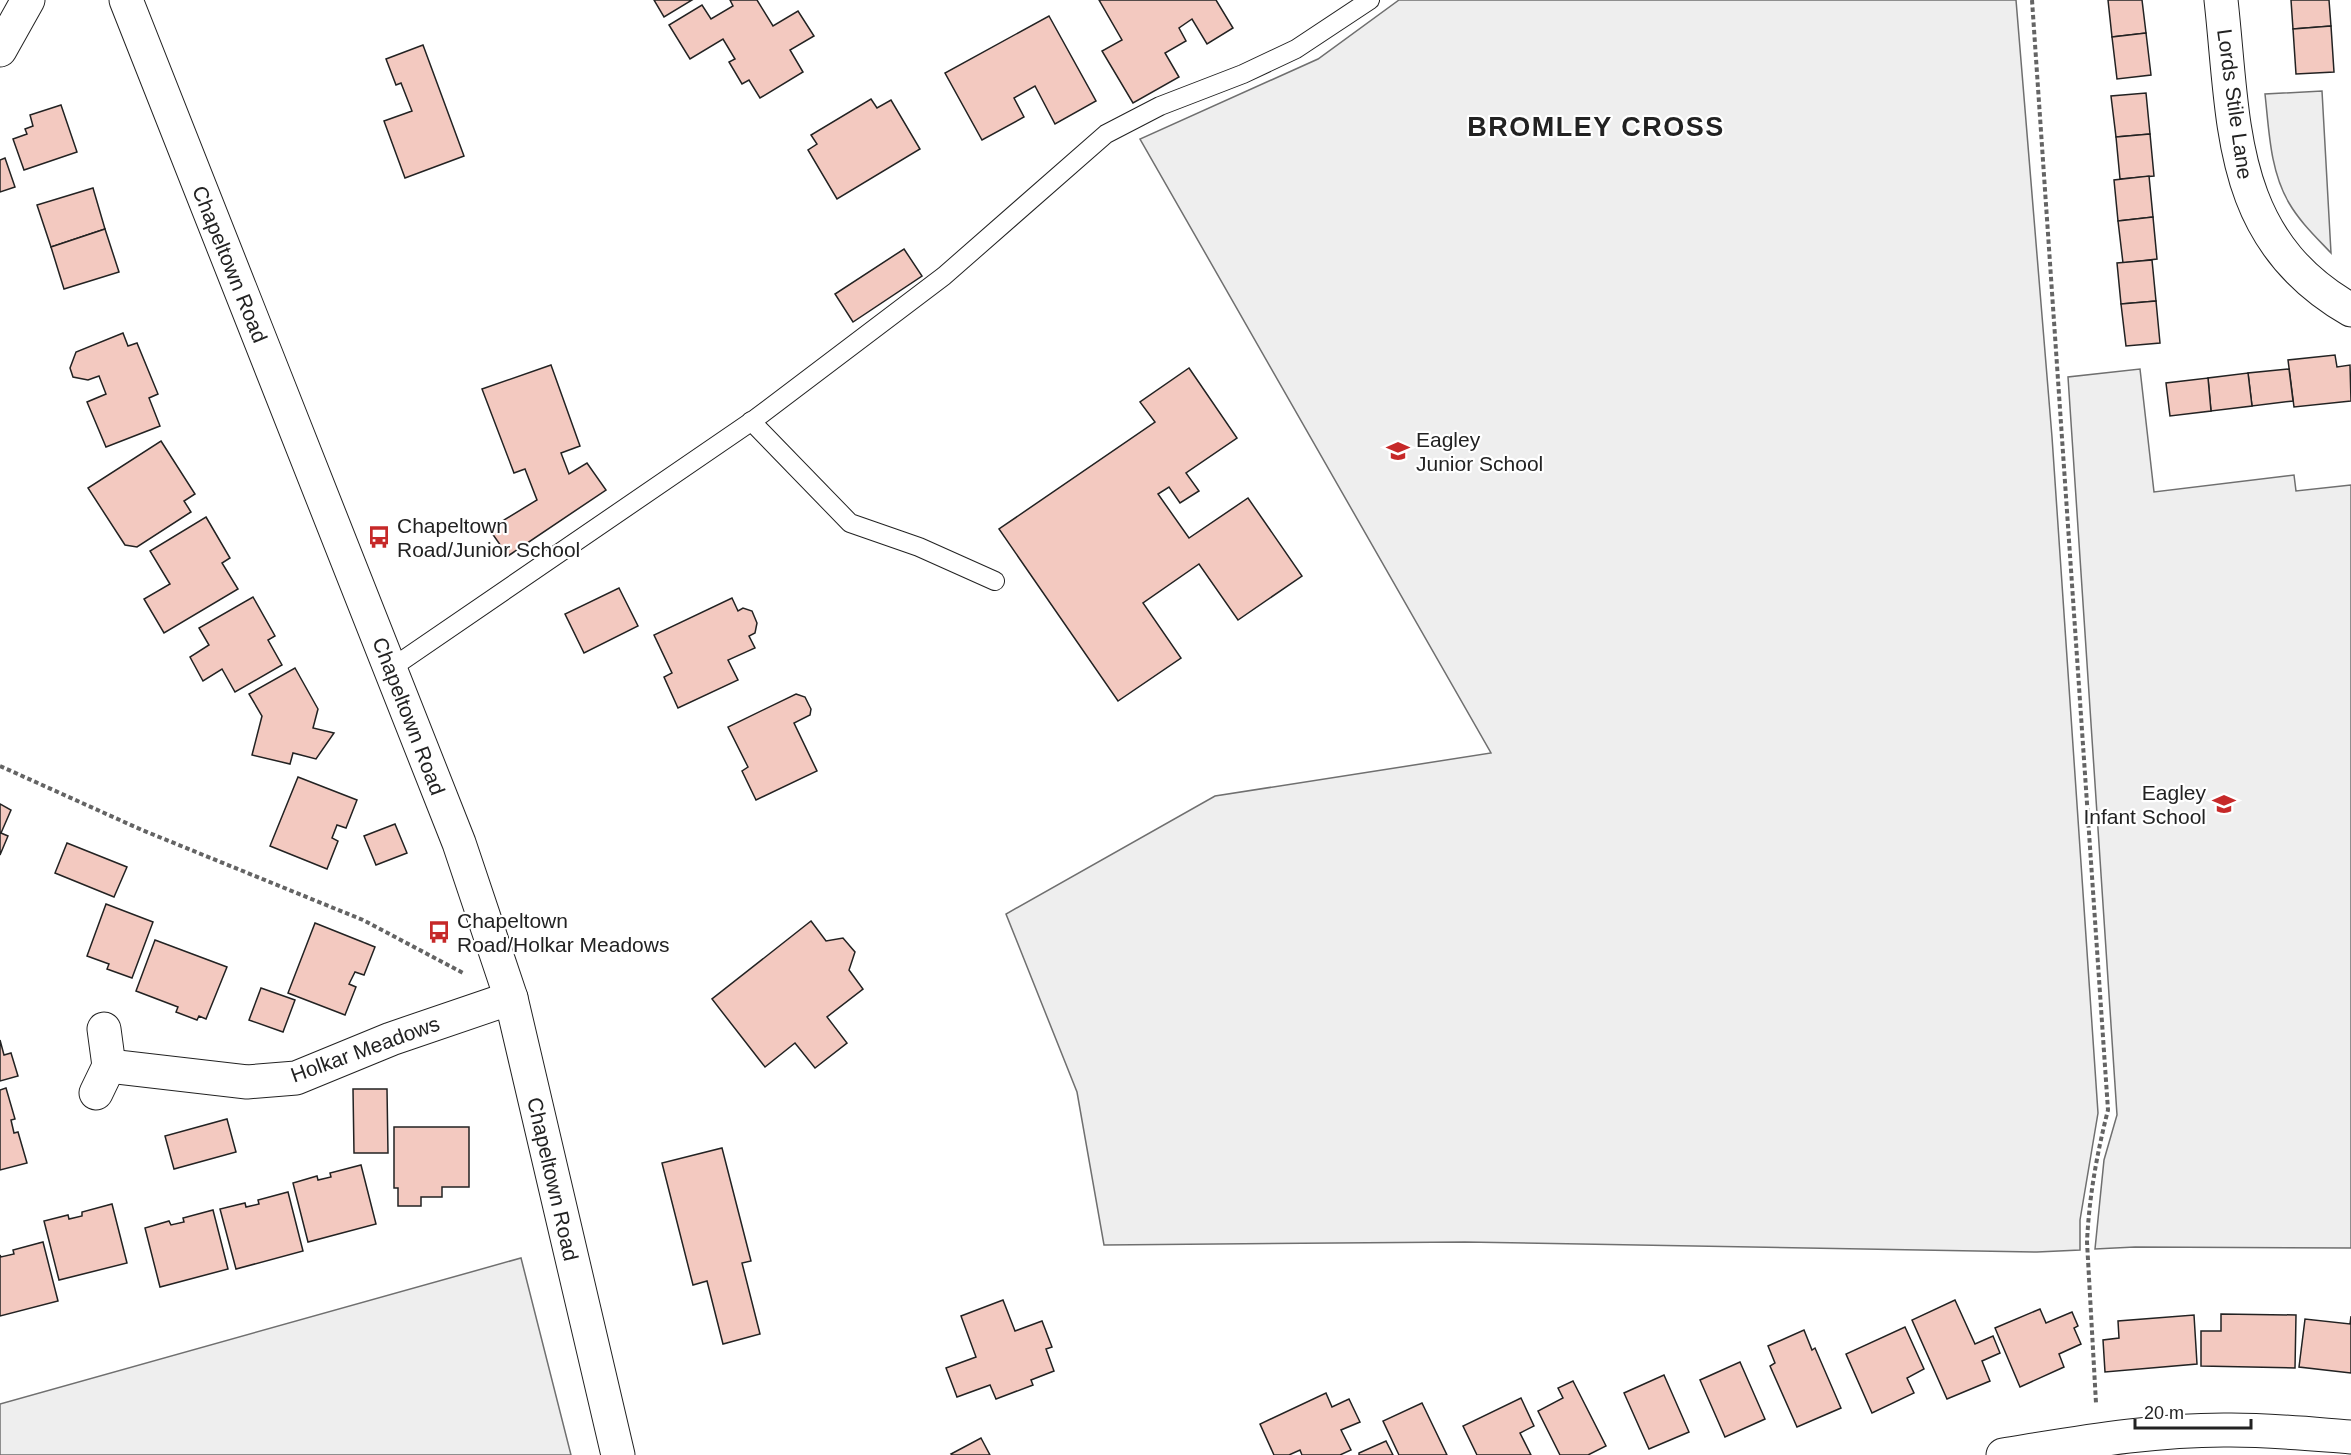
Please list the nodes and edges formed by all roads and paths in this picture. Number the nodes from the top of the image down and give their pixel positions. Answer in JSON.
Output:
{"nodes":[{"id":1,"x":27,"y":0,"type":"edge"},
{"id":2,"x":126,"y":0,"type":"edge"},
{"id":3,"x":1370,"y":0,"type":"edge"},
{"id":4,"x":2032,"y":0,"type":"edge"},
{"id":5,"x":2221,"y":0,"type":"edge"},
{"id":6,"x":0,"y":51,"type":"edge"},
{"id":7,"x":2351,"y":310,"type":"edge"},
{"id":8,"x":751,"y":421,"type":"junction"},
{"id":9,"x":994,"y":581,"type":"dead end"},
{"id":10,"x":390,"y":669,"type":"junction"},
{"id":11,"x":0,"y":766,"type":"edge"},
{"id":12,"x":511,"y":998,"type":"junction"},
{"id":13,"x":105,"y":1029,"type":"dead end"},
{"id":14,"x":2351,"y":1437,"type":"edge"},
{"id":15,"x":2098,"y":1440,"type":"junction"},
{"id":16,"x":618,"y":1455,"type":"edge"},
{"id":17,"x":2003,"y":1455,"type":"edge"}],
"edges":[{"from":1,"to":6,"type":"main road"},
{"from":2,"to":10,"type":"main road","name":"Chapeltown Road"},
{"from":3,"to":8,"type":"lane"},
{"from":4,"to":15,"type":"path"},
{"from":5,"to":7,"type":"main road","name":"Lords Stile Lane"},
{"from":8,"to":9,"type":"lane"},
{"from":8,"to":10,"type":"lane"},
{"from":10,"to":12,"type":"main road","name":"Chapeltown Road"},
{"from":11,"to":12,"type":"path"},
{"from":12,"to":13,"type":"main road","name":"Holkar Meadows"},
{"from":12,"to":16,"type":"main road","name":"Chapeltown Road"},
{"from":14,"to":15,"type":"main road"},
{"from":15,"to":17,"type":"main road"}]}
